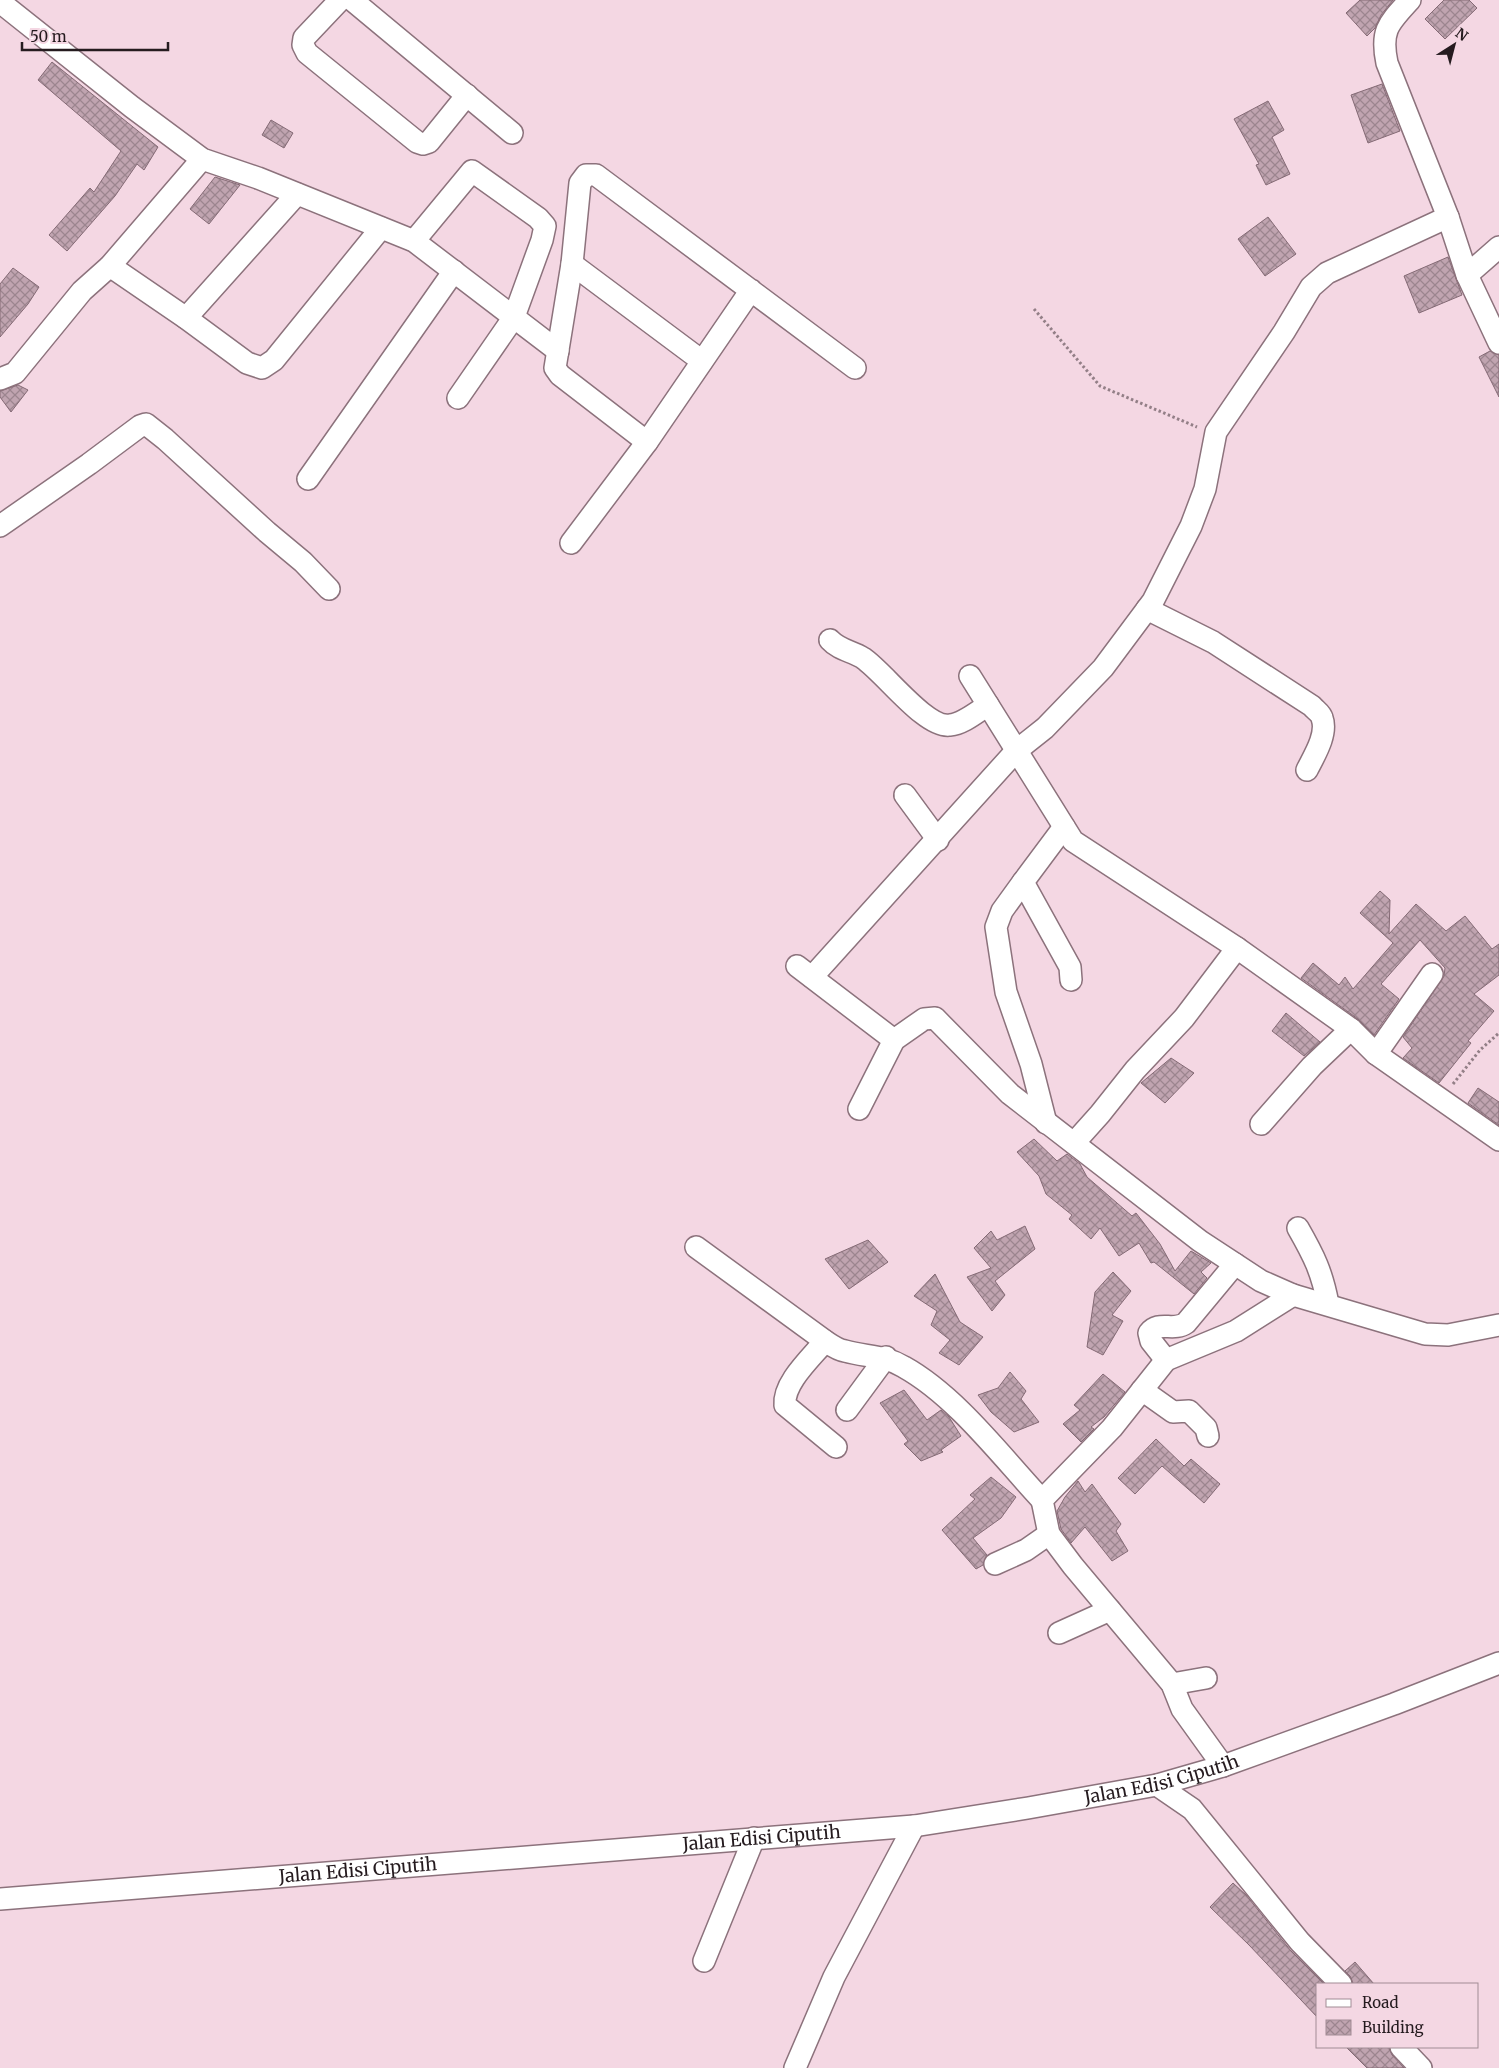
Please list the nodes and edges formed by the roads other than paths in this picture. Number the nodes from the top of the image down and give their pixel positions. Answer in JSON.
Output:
{"nodes":[{"id":1,"x":340,"y":0,"type":"edge"},
{"id":2,"x":352,"y":0,"type":"edge"},
{"id":3,"x":1410,"y":0,"type":"edge"},
{"id":4,"x":0,"y":2,"type":"edge"},
{"id":5,"x":467,"y":95,"type":"junction"},
{"id":6,"x":512,"y":133,"type":"dead end"},
{"id":7,"x":202,"y":158,"type":"junction"},
{"id":8,"x":298,"y":194,"type":"junction"},
{"id":9,"x":1448,"y":217,"type":"junction"},
{"id":10,"x":381,"y":228,"type":"junction"},
{"id":11,"x":414,"y":241,"type":"junction"},
{"id":12,"x":1499,"y":247,"type":"edge"},
{"id":13,"x":572,"y":264,"type":"junction"},
{"id":14,"x":110,"y":266,"type":"junction"},
{"id":15,"x":454,"y":271,"type":"junction"},
{"id":16,"x":1467,"y":275,"type":"junction"},
{"id":17,"x":751,"y":290,"type":"junction"},
{"id":18,"x":514,"y":317,"type":"junction"},
{"id":19,"x":186,"y":318,"type":"junction"},
{"id":20,"x":1499,"y":343,"type":"edge"},
{"id":21,"x":558,"y":351,"type":"junction"},
{"id":22,"x":702,"y":361,"type":"junction"},
{"id":23,"x":855,"y":368,"type":"dead end"},
{"id":24,"x":0,"y":378,"type":"edge"},
{"id":25,"x":458,"y":398,"type":"dead end"},
{"id":26,"x":647,"y":442,"type":"junction"},
{"id":27,"x":308,"y":479,"type":"dead end"},
{"id":28,"x":0,"y":526,"type":"edge"},
{"id":29,"x":571,"y":543,"type":"dead end"},
{"id":30,"x":329,"y":589,"type":"dead end"},
{"id":31,"x":1147,"y":609,"type":"junction"},
{"id":32,"x":830,"y":640,"type":"dead end"},
{"id":33,"x":970,"y":676,"type":"dead end"},
{"id":34,"x":988,"y":705,"type":"junction"},
{"id":35,"x":1016,"y":751,"type":"junction"},
{"id":36,"x":1307,"y":770,"type":"dead end"},
{"id":37,"x":905,"y":795,"type":"dead end"},
{"id":38,"x":1064,"y":827,"type":"junction"},
{"id":39,"x":938,"y":840,"type":"junction"},
{"id":40,"x":1023,"y":882,"type":"junction"},
{"id":41,"x":1237,"y":948,"type":"junction"},
{"id":42,"x":1432,"y":974,"type":"dead end"},
{"id":43,"x":1071,"y":980,"type":"dead end"},
{"id":44,"x":1351,"y":1030,"type":"junction"},
{"id":45,"x":894,"y":1040,"type":"junction"},
{"id":46,"x":1376,"y":1054,"type":"junction"},
{"id":47,"x":859,"y":1109,"type":"dead end"},
{"id":48,"x":1046,"y":1123,"type":"junction"},
{"id":49,"x":1261,"y":1124,"type":"dead end"},
{"id":50,"x":1499,"y":1140,"type":"edge"},
{"id":51,"x":1074,"y":1144,"type":"junction"},
{"id":52,"x":1298,"y":1228,"type":"dead end"},
{"id":53,"x":696,"y":1247,"type":"dead end"},
{"id":54,"x":1235,"y":1264,"type":"junction"},
{"id":55,"x":1293,"y":1296,"type":"junction"},
{"id":56,"x":1328,"y":1304,"type":"junction"},
{"id":57,"x":1496,"y":1322,"type":"edge"},
{"id":58,"x":825,"y":1341,"type":"junction"},
{"id":59,"x":886,"y":1357,"type":"junction"},
{"id":60,"x":1166,"y":1360,"type":"junction"},
{"id":61,"x":1142,"y":1390,"type":"junction"},
{"id":62,"x":847,"y":1410,"type":"dead end"},
{"id":63,"x":1208,"y":1436,"type":"dead end"},
{"id":64,"x":836,"y":1447,"type":"dead end"},
{"id":65,"x":1042,"y":1500,"type":"junction"},
{"id":66,"x":1049,"y":1534,"type":"junction"},
{"id":67,"x":995,"y":1564,"type":"dead end"},
{"id":68,"x":1110,"y":1610,"type":"junction"},
{"id":69,"x":1059,"y":1633,"type":"dead end"},
{"id":70,"x":1499,"y":1662,"type":"edge"},
{"id":71,"x":1206,"y":1678,"type":"dead end"},
{"id":72,"x":1172,"y":1684,"type":"junction"},
{"id":73,"x":1223,"y":1766,"type":"junction"},
{"id":74,"x":1157,"y":1785,"type":"junction"},
{"id":75,"x":914,"y":1826,"type":"junction"},
{"id":76,"x":754,"y":1838,"type":"junction"},
{"id":77,"x":0,"y":1899,"type":"edge"},
{"id":78,"x":704,"y":1961,"type":"dead end"},
{"id":79,"x":1339,"y":1983,"type":"edge"},
{"id":80,"x":1402,"y":2048,"type":"edge"},
{"id":81,"x":795,"y":2068,"type":"edge"},
{"id":82,"x":1421,"y":2068,"type":"edge"}],
"edges":[{"from":1,"to":5,"type":"street"},
{"from":2,"to":5,"type":"street"},
{"from":3,"to":9,"type":"street"},
{"from":4,"to":7,"type":"street"},
{"from":5,"to":6,"type":"street"},
{"from":7,"to":8,"type":"street"},
{"from":7,"to":14,"type":"street"},
{"from":8,"to":10,"type":"street"},
{"from":8,"to":19,"type":"street"},
{"from":9,"to":16,"type":"street"},
{"from":9,"to":31,"type":"street"},
{"from":10,"to":11,"type":"street"},
{"from":10,"to":19,"type":"street"},
{"from":11,"to":15,"type":"street"},
{"from":11,"to":18,"type":"street"},
{"from":12,"to":16,"type":"street"},
{"from":13,"to":17,"type":"street"},
{"from":13,"to":21,"type":"street"},
{"from":13,"to":22,"type":"street"},
{"from":14,"to":19,"type":"street"},
{"from":14,"to":24,"type":"street"},
{"from":15,"to":18,"type":"street"},
{"from":15,"to":27,"type":"street"},
{"from":16,"to":20,"type":"street"},
{"from":17,"to":22,"type":"street"},
{"from":17,"to":23,"type":"street"},
{"from":18,"to":21,"type":"street"},
{"from":18,"to":25,"type":"street"},
{"from":21,"to":26,"type":"street"},
{"from":22,"to":26,"type":"street"},
{"from":26,"to":29,"type":"street"},
{"from":28,"to":30,"type":"street"},
{"from":31,"to":35,"type":"street"},
{"from":31,"to":36,"type":"street"},
{"from":32,"to":34,"type":"street"},
{"from":33,"to":34,"type":"street"},
{"from":34,"to":35,"type":"street"},
{"from":35,"to":38,"type":"street"},
{"from":35,"to":39,"type":"street"},
{"from":37,"to":39,"type":"street"},
{"from":38,"to":40,"type":"street"},
{"from":38,"to":41,"type":"street"},
{"from":39,"to":45,"type":"street"},
{"from":40,"to":43,"type":"street"},
{"from":40,"to":48,"type":"street"},
{"from":41,"to":44,"type":"street"},
{"from":41,"to":51,"type":"street"},
{"from":42,"to":46,"type":"street"},
{"from":44,"to":46,"type":"street"},
{"from":44,"to":49,"type":"street"},
{"from":45,"to":47,"type":"street"},
{"from":45,"to":48,"type":"street"},
{"from":46,"to":50,"type":"street"},
{"from":48,"to":51,"type":"street"},
{"from":51,"to":54,"type":"street"},
{"from":52,"to":56,"type":"street"},
{"from":53,"to":58,"type":"street"},
{"from":54,"to":55,"type":"street"},
{"from":54,"to":60,"type":"street"},
{"from":55,"to":56,"type":"street"},
{"from":55,"to":60,"type":"street"},
{"from":56,"to":57,"type":"street"},
{"from":58,"to":59,"type":"street"},
{"from":58,"to":64,"type":"street"},
{"from":59,"to":62,"type":"street"},
{"from":59,"to":65,"type":"street"},
{"from":60,"to":61,"type":"street"},
{"from":61,"to":63,"type":"street"},
{"from":61,"to":65,"type":"street"},
{"from":65,"to":66,"type":"street"},
{"from":66,"to":67,"type":"street"},
{"from":66,"to":68,"type":"street"},
{"from":68,"to":69,"type":"street"},
{"from":68,"to":72,"type":"street"},
{"from":70,"to":73,"type":"street","name":"Jalan Edisi Ciputih"},
{"from":71,"to":72,"type":"street"},
{"from":72,"to":73,"type":"street"},
{"from":73,"to":74,"type":"street","name":"Jalan Edisi Ciputih"},
{"from":74,"to":75,"type":"street","name":"Jalan Edisi Ciputih"},
{"from":74,"to":79,"type":"street"},
{"from":75,"to":76,"type":"street","name":"Jalan Edisi Ciputih"},
{"from":75,"to":81,"type":"street"},
{"from":76,"to":77,"type":"street","name":"Jalan Edisi Ciputih"},
{"from":76,"to":78,"type":"street"},
{"from":80,"to":82,"type":"street"}]}
